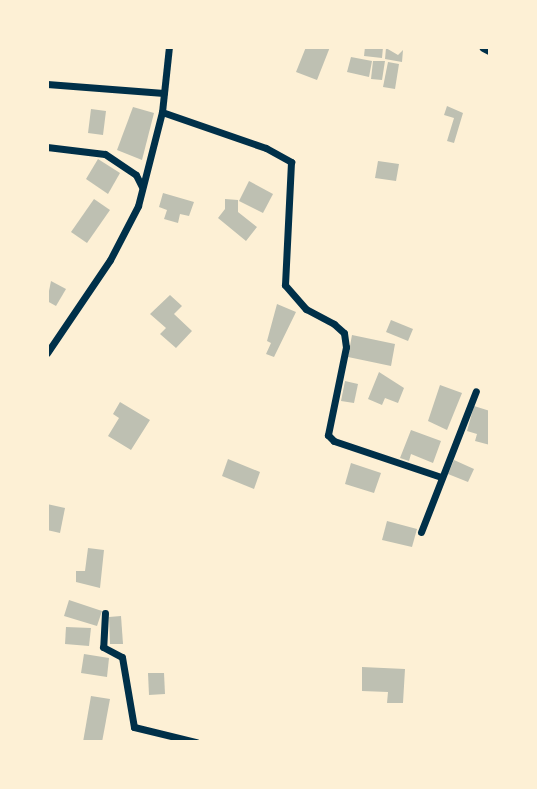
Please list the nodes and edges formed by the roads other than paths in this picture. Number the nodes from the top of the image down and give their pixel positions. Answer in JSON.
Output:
{"nodes":[{"id":1,"x":169,"y":47,"type":"edge"},
{"id":2,"x":484,"y":47,"type":"edge"},
{"id":3,"x":490,"y":50,"type":"edge"},
{"id":4,"x":47,"y":84,"type":"edge"},
{"id":5,"x":164,"y":93,"type":"junction"},
{"id":6,"x":162,"y":112,"type":"junction"},
{"id":7,"x":47,"y":147,"type":"edge"},
{"id":8,"x":142,"y":188,"type":"junction"},
{"id":9,"x":47,"y":353,"type":"edge"},
{"id":10,"x":476,"y":391,"type":"dead end"},
{"id":11,"x":441,"y":477,"type":"junction"},
{"id":12,"x":421,"y":532,"type":"dead end"},
{"id":13,"x":105,"y":613,"type":"dead end"},
{"id":14,"x":196,"y":742,"type":"edge"}],
"edges":[{"from":1,"to":5,"type":"street"},
{"from":2,"to":3,"type":"street"},
{"from":4,"to":5,"type":"street"},
{"from":5,"to":6,"type":"street"},
{"from":6,"to":8,"type":"street"},
{"from":6,"to":11,"type":"street"},
{"from":7,"to":8,"type":"street"},
{"from":8,"to":9,"type":"street"},
{"from":10,"to":11,"type":"street"},
{"from":11,"to":12,"type":"street"},
{"from":13,"to":14,"type":"street"}]}
